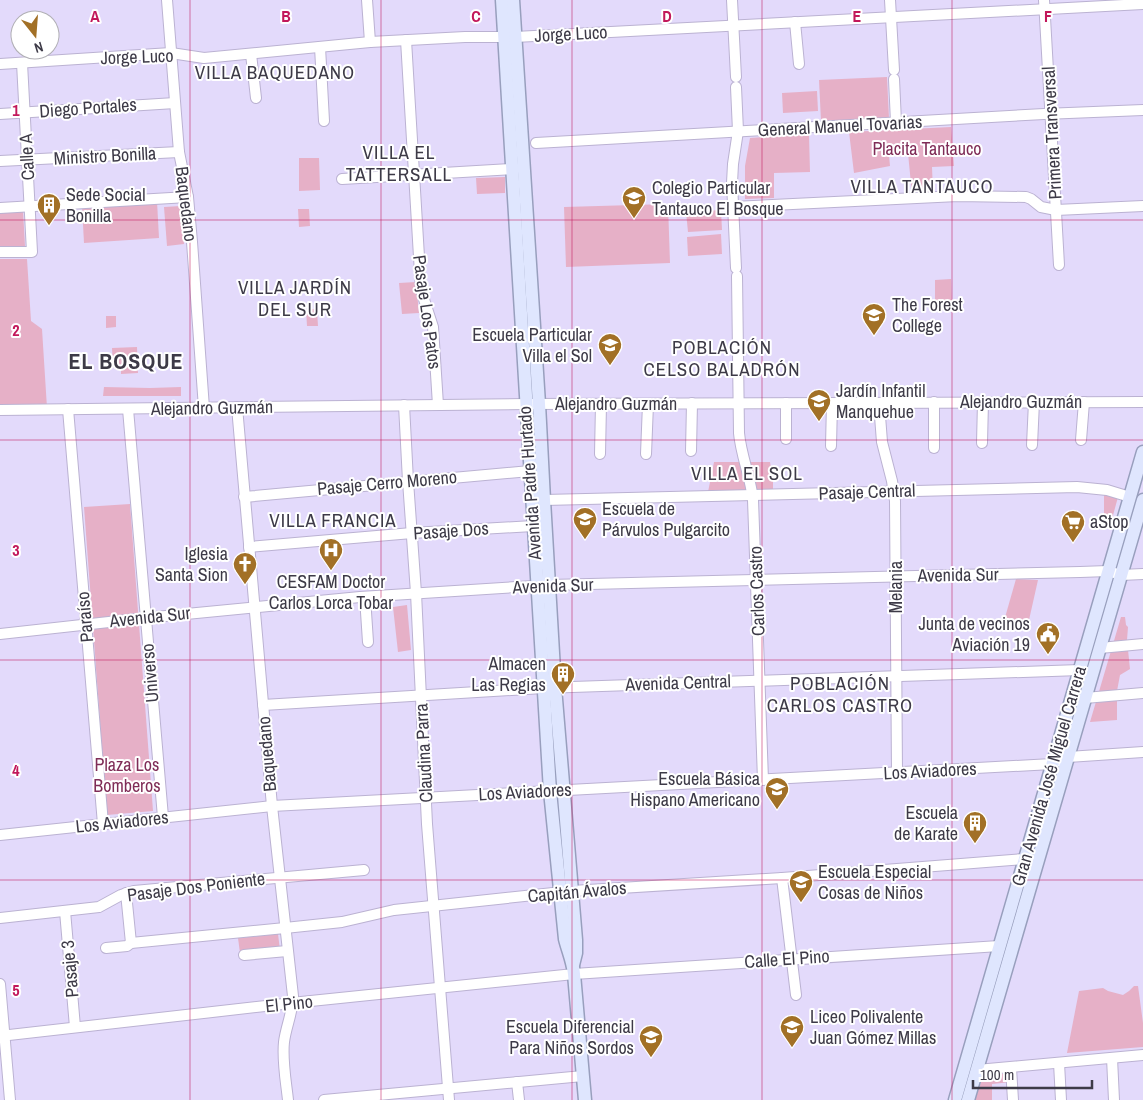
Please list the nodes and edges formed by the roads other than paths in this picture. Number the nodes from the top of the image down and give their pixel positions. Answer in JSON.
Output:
{"nodes":[{"id":1,"x":167,"y":0,"type":"edge"},
{"id":2,"x":367,"y":0,"type":"edge"},
{"id":3,"x":502,"y":0,"type":"edge"},
{"id":4,"x":513,"y":0,"type":"edge"},
{"id":5,"x":732,"y":0,"type":"edge"},
{"id":6,"x":890,"y":0,"type":"edge"},
{"id":7,"x":1045,"y":4,"type":"edge"},
{"id":8,"x":1143,"y":4,"type":"edge"},
{"id":9,"x":891,"y":17,"type":"junction"},
{"id":10,"x":795,"y":22,"type":"junction"},
{"id":11,"x":733,"y":26,"type":"junction"},
{"id":12,"x":510,"y":37,"type":"junction"},
{"id":13,"x":406,"y":40,"type":"junction"},
{"id":14,"x":370,"y":42,"type":"junction"},
{"id":15,"x":320,"y":47,"type":"junction"},
{"id":16,"x":171,"y":53,"type":"junction"},
{"id":17,"x":251,"y":54,"type":"junction"},
{"id":18,"x":22,"y":62,"type":"junction"},
{"id":19,"x":0,"y":64,"type":"edge"},
{"id":20,"x":799,"y":64,"type":"dead end"},
{"id":21,"x":256,"y":98,"type":"dead end"},
{"id":22,"x":175,"y":103,"type":"junction"},
{"id":23,"x":1143,"y":110,"type":"edge"},
{"id":24,"x":24,"y":112,"type":"junction"},
{"id":25,"x":0,"y":114,"type":"edge"},
{"id":26,"x":1051,"y":114,"type":"junction"},
{"id":27,"x":324,"y":121,"type":"dead end"},
{"id":28,"x":896,"y":122,"type":"junction"},
{"id":29,"x":738,"y":131,"type":"junction"},
{"id":30,"x":536,"y":143,"type":"dead end"},
{"id":31,"x":179,"y":152,"type":"junction"},
{"id":32,"x":27,"y":160,"type":"junction"},
{"id":33,"x":0,"y":161,"type":"edge"},
{"id":34,"x":512,"y":169,"type":"junction"},
{"id":35,"x":414,"y":175,"type":"junction"},
{"id":36,"x":342,"y":179,"type":"dead end"},
{"id":37,"x":188,"y":197,"type":"junction"},
{"id":38,"x":30,"y":206,"type":"junction"},
{"id":39,"x":1143,"y":206,"type":"edge"},
{"id":40,"x":733,"y":207,"type":"junction"},
{"id":41,"x":0,"y":208,"type":"edge"},
{"id":42,"x":1056,"y":210,"type":"junction"},
{"id":43,"x":0,"y":252,"type":"edge"},
{"id":44,"x":1059,"y":265,"type":"dead end"},
{"id":45,"x":934,"y":402,"type":"junction"},
{"id":46,"x":983,"y":402,"type":"junction"},
{"id":47,"x":1034,"y":402,"type":"junction"},
{"id":48,"x":1084,"y":402,"type":"junction"},
{"id":49,"x":1143,"y":402,"type":"edge"},
{"id":50,"x":692,"y":403,"type":"junction"},
{"id":51,"x":739,"y":403,"type":"junction"},
{"id":52,"x":786,"y":403,"type":"junction"},
{"id":53,"x":832,"y":403,"type":"junction"},
{"id":54,"x":879,"y":403,"type":"junction"},
{"id":55,"x":525,"y":404,"type":"junction"},
{"id":56,"x":539,"y":404,"type":"junction"},
{"id":57,"x":601,"y":404,"type":"junction"},
{"id":58,"x":648,"y":404,"type":"junction"},
{"id":59,"x":404,"y":405,"type":"junction"},
{"id":60,"x":438,"y":405,"type":"junction"},
{"id":61,"x":236,"y":407,"type":"junction"},
{"id":62,"x":204,"y":408,"type":"junction"},
{"id":63,"x":68,"y":409,"type":"junction"},
{"id":64,"x":128,"y":409,"type":"junction"},
{"id":65,"x":0,"y":410,"type":"edge"},
{"id":66,"x":786,"y":439,"type":"dead end"},
{"id":67,"x":1081,"y":440,"type":"dead end"},
{"id":68,"x":982,"y":443,"type":"dead end"},
{"id":69,"x":1032,"y":445,"type":"dead end"},
{"id":70,"x":831,"y":446,"type":"dead end"},
{"id":71,"x":934,"y":448,"type":"dead end"},
{"id":72,"x":691,"y":450,"type":"dead end"},
{"id":73,"x":1143,"y":452,"type":"edge"},
{"id":74,"x":600,"y":454,"type":"dead end"},
{"id":75,"x":646,"y":454,"type":"dead end"},
{"id":76,"x":530,"y":471,"type":"junction"},
{"id":77,"x":408,"y":481,"type":"junction"},
{"id":78,"x":894,"y":491,"type":"junction"},
{"id":79,"x":753,"y":495,"type":"junction"},
{"id":80,"x":244,"y":497,"type":"junction"},
{"id":81,"x":1130,"y":497,"type":"junction"},
{"id":82,"x":544,"y":500,"type":"junction"},
{"id":83,"x":1143,"y":501,"type":"edge"},
{"id":84,"x":533,"y":526,"type":"junction"},
{"id":85,"x":412,"y":533,"type":"junction"},
{"id":86,"x":249,"y":547,"type":"junction"},
{"id":87,"x":1115,"y":573,"type":"junction"},
{"id":88,"x":1143,"y":574,"type":"edge"},
{"id":89,"x":896,"y":576,"type":"junction"},
{"id":90,"x":756,"y":580,"type":"junction"},
{"id":91,"x":543,"y":586,"type":"junction"},
{"id":92,"x":416,"y":593,"type":"junction"},
{"id":93,"x":365,"y":597,"type":"junction"},
{"id":94,"x":254,"y":607,"type":"junction"},
{"id":95,"x":145,"y":618,"type":"junction"},
{"id":96,"x":86,"y":624,"type":"junction"},
{"id":97,"x":0,"y":634,"type":"edge"},
{"id":98,"x":368,"y":642,"type":"dead end"},
{"id":99,"x":1143,"y":644,"type":"edge"},
{"id":100,"x":1100,"y":648,"type":"junction"},
{"id":101,"x":1086,"y":672,"type":"junction"},
{"id":102,"x":896,"y":676,"type":"junction"},
{"id":103,"x":760,"y":680,"type":"junction"},
{"id":104,"x":549,"y":687,"type":"junction"},
{"id":105,"x":1143,"y":693,"type":"edge"},
{"id":106,"x":421,"y":695,"type":"junction"},
{"id":107,"x":1085,"y":698,"type":"junction"},
{"id":108,"x":263,"y":705,"type":"junction"},
{"id":109,"x":1143,"y":752,"type":"edge"},
{"id":110,"x":1068,"y":757,"type":"junction"},
{"id":111,"x":1052,"y":764,"type":"junction"},
{"id":112,"x":897,"y":773,"type":"junction"},
{"id":113,"x":763,"y":780,"type":"junction"},
{"id":114,"x":564,"y":790,"type":"junction"},
{"id":115,"x":550,"y":791,"type":"junction"},
{"id":116,"x":426,"y":798,"type":"junction"},
{"id":117,"x":272,"y":806,"type":"junction"},
{"id":118,"x":162,"y":817,"type":"junction"},
{"id":119,"x":103,"y":824,"type":"junction"},
{"id":120,"x":0,"y":835,"type":"edge"},
{"id":121,"x":1024,"y":859,"type":"junction"},
{"id":122,"x":364,"y":870,"type":"dead end"},
{"id":123,"x":279,"y":877,"type":"junction"},
{"id":124,"x":782,"y":878,"type":"junction"},
{"id":125,"x":566,"y":892,"type":"junction"},
{"id":126,"x":126,"y":893,"type":"junction"},
{"id":127,"x":434,"y":906,"type":"junction"},
{"id":128,"x":65,"y":911,"type":"junction"},
{"id":129,"x":0,"y":918,"type":"edge"},
{"id":130,"x":285,"y":928,"type":"junction"},
{"id":131,"x":131,"y":943,"type":"junction"},
{"id":132,"x":999,"y":946,"type":"junction"},
{"id":133,"x":106,"y":948,"type":"dead end"},
{"id":134,"x":287,"y":951,"type":"junction"},
{"id":135,"x":244,"y":955,"type":"dead end"},
{"id":136,"x":1010,"y":958,"type":"junction"},
{"id":137,"x":791,"y":959,"type":"junction"},
{"id":138,"x":574,"y":969,"type":"junction"},
{"id":139,"x":0,"y":984,"type":"edge"},
{"id":140,"x":440,"y":988,"type":"junction"},
{"id":141,"x":0,"y":989,"type":"edge"},
{"id":142,"x":796,"y":996,"type":"dead end"},
{"id":143,"x":293,"y":1003,"type":"junction"},
{"id":144,"x":75,"y":1027,"type":"junction"},
{"id":145,"x":2,"y":1036,"type":"edge"},
{"id":146,"x":1143,"y":1055,"type":"edge"},
{"id":147,"x":967,"y":1056,"type":"junction"},
{"id":148,"x":1112,"y":1058,"type":"junction"},
{"id":149,"x":1059,"y":1063,"type":"junction"},
{"id":150,"x":1011,"y":1068,"type":"junction"},
{"id":151,"x":977,"y":1070,"type":"junction"},
{"id":152,"x":583,"y":1076,"type":"junction"},
{"id":153,"x":518,"y":1082,"type":"junction"},
{"id":154,"x":448,"y":1088,"type":"junction"},
{"id":155,"x":10,"y":1100,"type":"edge"},
{"id":156,"x":288,"y":1100,"type":"edge"},
{"id":157,"x":324,"y":1100,"type":"edge"},
{"id":158,"x":449,"y":1100,"type":"edge"},
{"id":159,"x":519,"y":1100,"type":"edge"},
{"id":160,"x":585,"y":1100,"type":"edge"},
{"id":161,"x":955,"y":1100,"type":"edge"},
{"id":162,"x":968,"y":1100,"type":"edge"},
{"id":163,"x":1013,"y":1100,"type":"edge"},
{"id":164,"x":1061,"y":1100,"type":"edge"},
{"id":165,"x":1114,"y":1100,"type":"edge"}],
"edges":[{"from":1,"to":16,"type":"street","name":"Baquedano"},
{"from":2,"to":14,"type":"street"},
{"from":3,"to":12,"type":"main road","name":"Avenida Padre Hurtado"},
{"from":4,"to":12,"type":"main road","name":"Avenida Padre Hurtado"},
{"from":5,"to":11,"type":"street","name":"Carlos Castro"},
{"from":6,"to":9,"type":"street"},
{"from":7,"to":8,"type":"street","name":"Jorge Luco"},
{"from":7,"to":9,"type":"street","name":"Jorge Luco"},
{"from":7,"to":26,"type":"street","name":"Primera Transversal"},
{"from":9,"to":10,"type":"street","name":"Jorge Luco"},
{"from":9,"to":28,"type":"street"},
{"from":10,"to":11,"type":"street","name":"Jorge Luco"},
{"from":10,"to":20,"type":"street"},
{"from":11,"to":12,"type":"street","name":"Jorge Luco"},
{"from":11,"to":29,"type":"street","name":"Carlos Castro"},
{"from":12,"to":13,"type":"street","name":"Jorge Luco"},
{"from":12,"to":34,"type":"main road","name":"Avenida Padre Hurtado"},
{"from":12,"to":56,"type":"main road","name":"Avenida Padre Hurtado"},
{"from":13,"to":14,"type":"street","name":"Jorge Luco"},
{"from":13,"to":35,"type":"street","name":"Pasaje Los Patos"},
{"from":14,"to":15,"type":"street","name":"Jorge Luco"},
{"from":15,"to":17,"type":"street","name":"Jorge Luco"},
{"from":15,"to":27,"type":"street"},
{"from":16,"to":17,"type":"street","name":"Jorge Luco"},
{"from":16,"to":18,"type":"street","name":"Jorge Luco"},
{"from":16,"to":22,"type":"street","name":"Baquedano"},
{"from":17,"to":21,"type":"street"},
{"from":18,"to":19,"type":"street","name":"Jorge Luco"},
{"from":18,"to":24,"type":"street","name":"Calle A"},
{"from":22,"to":24,"type":"street","name":"Diego Portales"},
{"from":22,"to":31,"type":"street","name":"Baquedano"},
{"from":23,"to":26,"type":"street","name":"General Manuel Tovarias"},
{"from":24,"to":25,"type":"street","name":"Diego Portales"},
{"from":24,"to":32,"type":"street","name":"Calle A"},
{"from":26,"to":28,"type":"street","name":"General Manuel Tovarias"},
{"from":26,"to":42,"type":"street","name":"Primera Transversal"},
{"from":28,"to":29,"type":"street","name":"General Manuel Tovarias"},
{"from":29,"to":30,"type":"street","name":"General Manuel Tovarias"},
{"from":29,"to":40,"type":"street","name":"Carlos Castro"},
{"from":31,"to":32,"type":"street","name":"Ministro Bonilla"},
{"from":31,"to":37,"type":"street","name":"Baquedano"},
{"from":32,"to":33,"type":"street","name":"Ministro Bonilla"},
{"from":32,"to":38,"type":"street","name":"Calle A"},
{"from":34,"to":35,"type":"street"},
{"from":34,"to":55,"type":"main road","name":"Avenida Padre Hurtado"},
{"from":35,"to":36,"type":"street"},
{"from":35,"to":60,"type":"street","name":"Pasaje Los Patos"},
{"from":37,"to":38,"type":"street"},
{"from":37,"to":62,"type":"street","name":"Baquedano"},
{"from":38,"to":41,"type":"street"},
{"from":38,"to":43,"type":"street","name":"Calle A"},
{"from":39,"to":42,"type":"street"},
{"from":40,"to":42,"type":"street"},
{"from":40,"to":51,"type":"street","name":"Carlos Castro"},
{"from":42,"to":44,"type":"street","name":"Primera Transversal"},
{"from":45,"to":46,"type":"street","name":"Alejandro Guzmán"},
{"from":45,"to":54,"type":"street","name":"Alejandro Guzmán"},
{"from":45,"to":71,"type":"street"},
{"from":46,"to":47,"type":"street","name":"Alejandro Guzmán"},
{"from":46,"to":68,"type":"street"},
{"from":47,"to":48,"type":"street","name":"Alejandro Guzmán"},
{"from":47,"to":69,"type":"street"},
{"from":48,"to":49,"type":"street","name":"Alejandro Guzmán"},
{"from":48,"to":67,"type":"street"},
{"from":50,"to":51,"type":"street","name":"Alejandro Guzmán"},
{"from":50,"to":58,"type":"street","name":"Alejandro Guzmán"},
{"from":50,"to":72,"type":"street"},
{"from":51,"to":52,"type":"street","name":"Alejandro Guzmán"},
{"from":51,"to":79,"type":"street","name":"Carlos Castro"},
{"from":52,"to":53,"type":"street","name":"Alejandro Guzmán"},
{"from":52,"to":66,"type":"street"},
{"from":53,"to":54,"type":"street","name":"Alejandro Guzmán"},
{"from":53,"to":70,"type":"street"},
{"from":54,"to":78,"type":"street","name":"Melania"},
{"from":55,"to":56,"type":"street","name":"Alejandro Guzmán"},
{"from":55,"to":60,"type":"street","name":"Alejandro Guzmán"},
{"from":55,"to":76,"type":"main road","name":"Avenida Padre Hurtado"},
{"from":56,"to":57,"type":"street","name":"Alejandro Guzmán"},
{"from":56,"to":82,"type":"main road","name":"Avenida Padre Hurtado"},
{"from":57,"to":58,"type":"street","name":"Alejandro Guzmán"},
{"from":57,"to":74,"type":"street"},
{"from":58,"to":75,"type":"street"},
{"from":59,"to":60,"type":"street","name":"Alejandro Guzmán"},
{"from":59,"to":61,"type":"street","name":"Alejandro Guzmán"},
{"from":59,"to":77,"type":"street","name":"Claudina Parra"},
{"from":61,"to":62,"type":"street","name":"Alejandro Guzmán"},
{"from":61,"to":80,"type":"street","name":"Baquedano"},
{"from":62,"to":64,"type":"street","name":"Alejandro Guzmán"},
{"from":63,"to":64,"type":"street","name":"Alejandro Guzmán"},
{"from":63,"to":65,"type":"street","name":"Alejandro Guzmán"},
{"from":63,"to":96,"type":"street","name":"Paraíso"},
{"from":64,"to":95,"type":"street","name":"Universo"},
{"from":73,"to":81,"type":"main road","name":"Gran Avenida José Miguel Carrera"},
{"from":76,"to":77,"type":"street","name":"Pasaje Cerro Moreno"},
{"from":76,"to":84,"type":"main road","name":"Avenida Padre Hurtado"},
{"from":77,"to":80,"type":"street","name":"Pasaje Cerro Moreno"},
{"from":77,"to":85,"type":"street","name":"Claudina Parra"},
{"from":78,"to":79,"type":"street","name":"Pasaje Central"},
{"from":78,"to":81,"type":"street","name":"Pasaje Central"},
{"from":78,"to":89,"type":"street","name":"Melania"},
{"from":79,"to":82,"type":"street","name":"Pasaje Central"},
{"from":79,"to":90,"type":"street","name":"Carlos Castro"},
{"from":80,"to":86,"type":"street","name":"Baquedano"},
{"from":81,"to":87,"type":"main road","name":"Gran Avenida José Miguel Carrera"},
{"from":82,"to":91,"type":"main road","name":"Avenida Padre Hurtado"},
{"from":83,"to":87,"type":"main road","name":"Gran Avenida José Miguel Carrera"},
{"from":84,"to":85,"type":"street","name":"Pasaje Dos"},
{"from":84,"to":91,"type":"main road","name":"Avenida Padre Hurtado"},
{"from":85,"to":86,"type":"street","name":"Pasaje Dos"},
{"from":85,"to":92,"type":"street","name":"Claudina Parra"},
{"from":86,"to":94,"type":"street","name":"Baquedano"},
{"from":87,"to":88,"type":"street","name":"Avenida Sur"},
{"from":87,"to":89,"type":"street","name":"Avenida Sur"},
{"from":87,"to":100,"type":"main road","name":"Gran Avenida José Miguel Carrera"},
{"from":87,"to":101,"type":"main road","name":"Gran Avenida José Miguel Carrera"},
{"from":89,"to":90,"type":"street","name":"Avenida Sur"},
{"from":89,"to":102,"type":"street","name":"Melania"},
{"from":90,"to":91,"type":"street","name":"Avenida Sur"},
{"from":90,"to":103,"type":"street","name":"Carlos Castro"},
{"from":91,"to":92,"type":"street","name":"Avenida Sur"},
{"from":91,"to":104,"type":"main road","name":"Avenida Padre Hurtado"},
{"from":92,"to":93,"type":"street","name":"Avenida Sur"},
{"from":92,"to":106,"type":"street","name":"Claudina Parra"},
{"from":93,"to":94,"type":"street","name":"Avenida Sur"},
{"from":93,"to":98,"type":"street"},
{"from":94,"to":95,"type":"street","name":"Avenida Sur"},
{"from":94,"to":108,"type":"street","name":"Baquedano"},
{"from":95,"to":96,"type":"street","name":"Avenida Sur"},
{"from":95,"to":118,"type":"street","name":"Universo"},
{"from":96,"to":97,"type":"street","name":"Avenida Sur"},
{"from":96,"to":119,"type":"street","name":"Paraíso"},
{"from":99,"to":100,"type":"street"},
{"from":100,"to":101,"type":"main road","name":"Gran Avenida José Miguel Carrera"},
{"from":101,"to":102,"type":"street","name":"Avenida Central"},
{"from":101,"to":107,"type":"main road","name":"Gran Avenida José Miguel Carrera"},
{"from":101,"to":111,"type":"main road","name":"Gran Avenida José Miguel Carrera"},
{"from":102,"to":103,"type":"street","name":"Avenida Central"},
{"from":102,"to":112,"type":"street","name":"Melania"},
{"from":103,"to":104,"type":"street","name":"Avenida Central"},
{"from":103,"to":113,"type":"street","name":"Carlos Castro"},
{"from":104,"to":106,"type":"street","name":"Avenida Central"},
{"from":104,"to":114,"type":"main road","name":"Avenida Padre Hurtado"},
{"from":104,"to":115,"type":"main road","name":"Avenida Padre Hurtado"},
{"from":105,"to":107,"type":"street"},
{"from":106,"to":108,"type":"street","name":"Avenida Central"},
{"from":106,"to":116,"type":"street","name":"Claudina Parra"},
{"from":107,"to":110,"type":"main road","name":"Gran Avenida José Miguel Carrera"},
{"from":108,"to":117,"type":"street","name":"Baquedano"},
{"from":109,"to":110,"type":"street"},
{"from":110,"to":111,"type":"street"},
{"from":110,"to":136,"type":"main road","name":"Gran Avenida José Miguel Carrera"},
{"from":111,"to":112,"type":"street","name":"Los Aviadores"},
{"from":111,"to":121,"type":"main road","name":"Gran Avenida José Miguel Carrera"},
{"from":112,"to":113,"type":"street","name":"Los Aviadores"},
{"from":113,"to":114,"type":"street","name":"Los Aviadores"},
{"from":114,"to":115,"type":"street","name":"Los Aviadores"},
{"from":114,"to":125,"type":"main road","name":"Avenida Padre Hurtado"},
{"from":115,"to":116,"type":"street","name":"Los Aviadores"},
{"from":115,"to":125,"type":"main road","name":"Avenida Padre Hurtado"},
{"from":116,"to":117,"type":"street","name":"Los Aviadores"},
{"from":116,"to":127,"type":"street","name":"Claudina Parra"},
{"from":117,"to":118,"type":"street","name":"Los Aviadores"},
{"from":117,"to":123,"type":"street","name":"Baquedano"},
{"from":118,"to":119,"type":"street","name":"Los Aviadores"},
{"from":119,"to":120,"type":"street","name":"Los Aviadores"},
{"from":121,"to":124,"type":"street","name":"Capitán Ávalos"},
{"from":121,"to":132,"type":"main road","name":"Gran Avenida José Miguel Carrera"},
{"from":122,"to":123,"type":"street","name":"Pasaje Dos Poniente"},
{"from":123,"to":126,"type":"street","name":"Pasaje Dos Poniente"},
{"from":123,"to":130,"type":"street","name":"Baquedano"},
{"from":124,"to":125,"type":"street","name":"Capitán Ávalos"},
{"from":124,"to":137,"type":"street"},
{"from":125,"to":127,"type":"street","name":"Capitán Ávalos"},
{"from":125,"to":138,"type":"main road","name":"Avenida Padre Hurtado"},
{"from":126,"to":128,"type":"street","name":"Pasaje Dos Poniente"},
{"from":126,"to":131,"type":"street"},
{"from":127,"to":130,"type":"street","name":"Capitán Ávalos"},
{"from":127,"to":140,"type":"street","name":"Claudina Parra"},
{"from":128,"to":129,"type":"street","name":"Pasaje Dos Poniente"},
{"from":128,"to":144,"type":"street","name":"Pasaje 3"},
{"from":130,"to":131,"type":"street","name":"Capitán Ávalos"},
{"from":130,"to":134,"type":"street","name":"Baquedano"},
{"from":131,"to":133,"type":"street","name":"Capitán Ávalos"},
{"from":132,"to":136,"type":"main road"},
{"from":132,"to":137,"type":"street","name":"Calle El Pino"},
{"from":132,"to":147,"type":"main road","name":"Gran Avenida José Miguel Carrera"},
{"from":134,"to":135,"type":"street"},
{"from":134,"to":143,"type":"street","name":"Baquedano"},
{"from":136,"to":151,"type":"main road","name":"Gran Avenida José Miguel Carrera"},
{"from":137,"to":138,"type":"street","name":"Calle El Pino"},
{"from":137,"to":142,"type":"street"},
{"from":138,"to":140,"type":"street","name":"El Pino"},
{"from":138,"to":152,"type":"main road","name":"Avenida Padre Hurtado"},
{"from":139,"to":141,"type":"street"},
{"from":140,"to":143,"type":"street","name":"El Pino"},
{"from":140,"to":154,"type":"street","name":"Claudina Parra"},
{"from":141,"to":145,"type":"street"},
{"from":143,"to":144,"type":"street","name":"El Pino"},
{"from":143,"to":156,"type":"street","name":"Baquedano"},
{"from":144,"to":145,"type":"street","name":"El Pino"},
{"from":145,"to":155,"type":"street"},
{"from":146,"to":148,"type":"street"},
{"from":147,"to":151,"type":"main road"},
{"from":147,"to":161,"type":"main road","name":"Gran Avenida José Miguel Carrera"},
{"from":148,"to":149,"type":"street"},
{"from":148,"to":165,"type":"street"},
{"from":149,"to":150,"type":"street"},
{"from":149,"to":164,"type":"street"},
{"from":150,"to":151,"type":"street"},
{"from":150,"to":163,"type":"street"},
{"from":151,"to":162,"type":"main road","name":"Gran Avenida José Miguel Carrera"},
{"from":152,"to":153,"type":"street"},
{"from":152,"to":160,"type":"main road","name":"Avenida Padre Hurtado"},
{"from":153,"to":154,"type":"street"},
{"from":153,"to":159,"type":"street"},
{"from":154,"to":157,"type":"street"},
{"from":154,"to":158,"type":"street","name":"Claudina Parra"}]}
